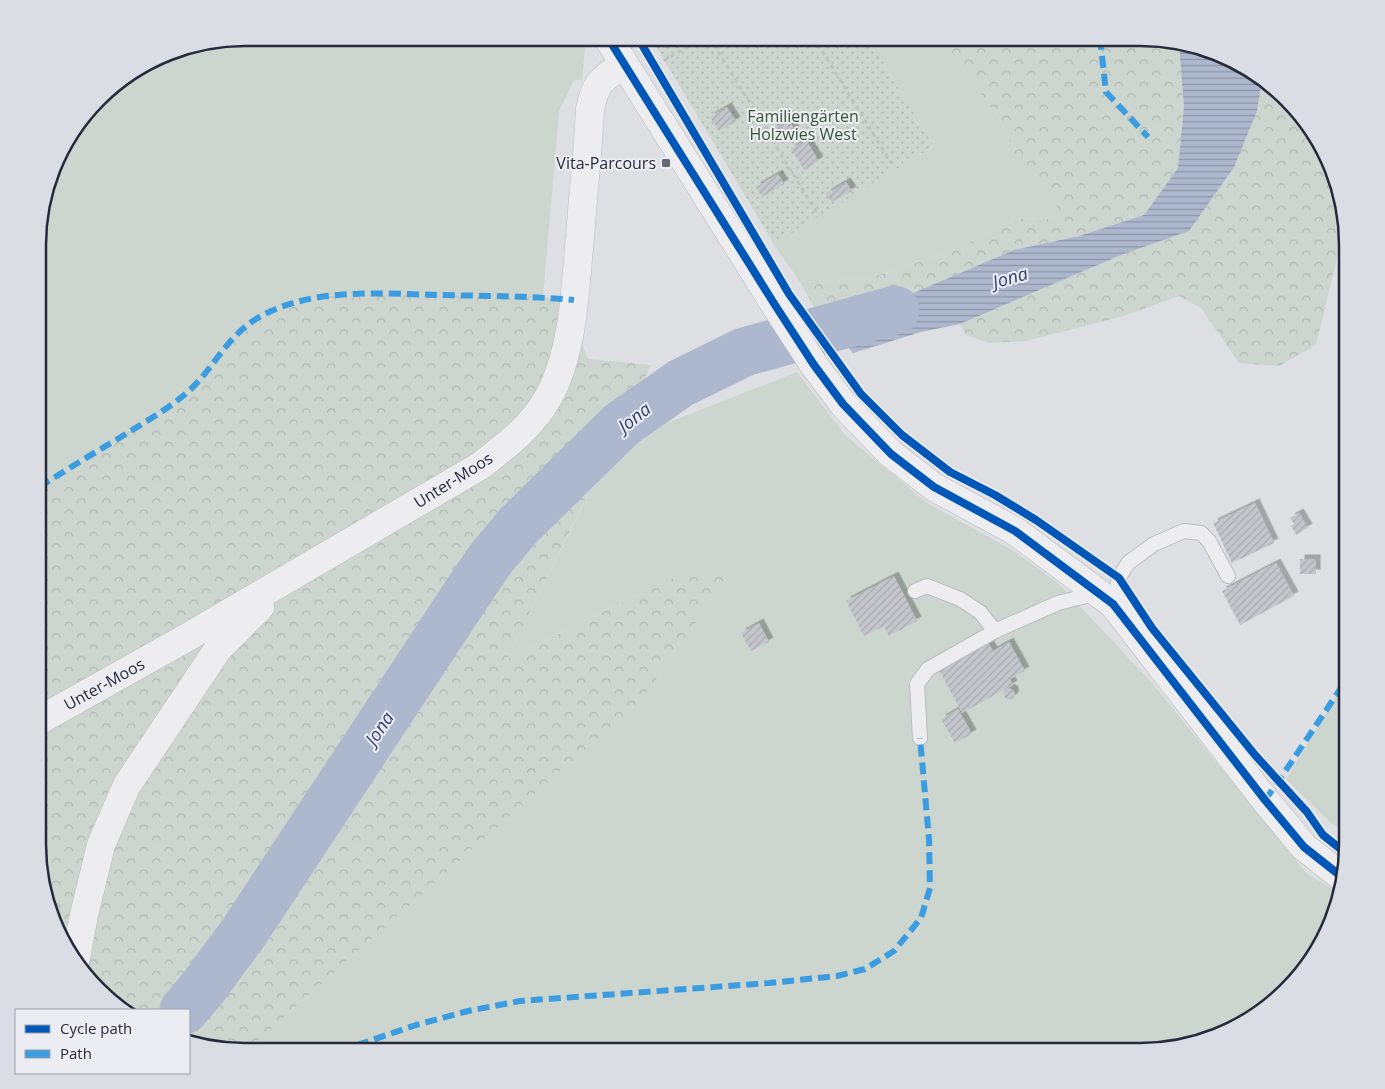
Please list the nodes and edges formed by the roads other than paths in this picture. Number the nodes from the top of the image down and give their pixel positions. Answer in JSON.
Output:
{"nodes":[{"id":1,"x":619,"y":46,"type":"edge"},
{"id":2,"x":643,"y":63,"type":"junction"},
{"id":3,"x":1228,"y":576,"type":"dead end"},
{"id":4,"x":287,"y":579,"type":"junction"},
{"id":5,"x":914,"y":591,"type":"dead end"},
{"id":6,"x":1106,"y":598,"type":"junction"},
{"id":7,"x":995,"y":631,"type":"junction"},
{"id":8,"x":46,"y":717,"type":"edge"},
{"id":9,"x":920,"y":738,"type":"dead end"},
{"id":10,"x":1336,"y":873,"type":"edge"},
{"id":11,"x":77,"y":950,"type":"edge"}],
"edges":[{"from":1,"to":2,"type":"street"},
{"from":2,"to":4,"type":"street","name":"Unter-Moos"},
{"from":2,"to":6,"type":"street"},
{"from":3,"to":6,"type":"lane"},
{"from":4,"to":8,"type":"street","name":"Unter-Moos"},
{"from":4,"to":11,"type":"street"},
{"from":5,"to":7,"type":"lane"},
{"from":6,"to":7,"type":"lane"},
{"from":6,"to":10,"type":"street"},
{"from":7,"to":9,"type":"lane"}]}
